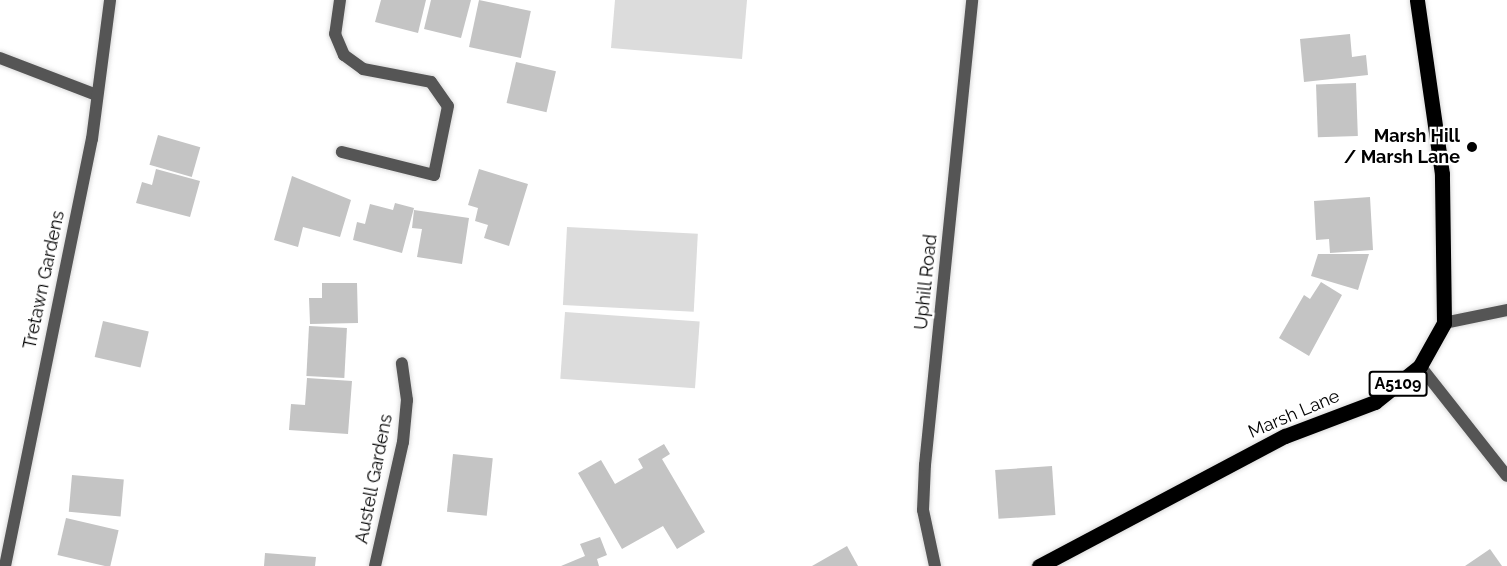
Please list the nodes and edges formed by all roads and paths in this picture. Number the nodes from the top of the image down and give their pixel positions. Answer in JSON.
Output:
{"nodes":[{"id":1,"x":110,"y":0,"type":"edge"},
{"id":2,"x":340,"y":0,"type":"edge"},
{"id":3,"x":972,"y":0,"type":"edge"},
{"id":4,"x":1417,"y":0,"type":"edge"},
{"id":5,"x":0,"y":58,"type":"edge"},
{"id":6,"x":94,"y":94,"type":"junction"},
{"id":7,"x":342,"y":152,"type":"dead end"},
{"id":8,"x":1507,"y":310,"type":"edge"},
{"id":9,"x":1444,"y":323,"type":"junction"},
{"id":10,"x":402,"y":363,"type":"dead end"},
{"id":11,"x":1420,"y":366,"type":"junction"},
{"id":12,"x":1507,"y":476,"type":"edge"},
{"id":13,"x":5,"y":566,"type":"edge"},
{"id":14,"x":375,"y":566,"type":"edge"},
{"id":15,"x":935,"y":566,"type":"edge"},
{"id":16,"x":1039,"y":566,"type":"edge"}],
"edges":[{"from":1,"to":6,"type":"street","name":"Tretawn Gardens"},
{"from":2,"to":7,"type":"street"},
{"from":3,"to":15,"type":"street","name":"Uphill Road"},
{"from":4,"to":9,"type":"main road","name":"Marsh Lane","number":"A5109"},
{"from":5,"to":6,"type":"street"},
{"from":6,"to":13,"type":"street","name":"Tretawn Gardens"},
{"from":8,"to":9,"type":"street"},
{"from":9,"to":11,"type":"main road","name":"Marsh Lane","number":"A5109"},
{"from":10,"to":14,"type":"street","name":"Austell Gardens"},
{"from":11,"to":12,"type":"street"},
{"from":11,"to":16,"type":"main road","name":"Marsh Lane","number":"A5109"}]}
